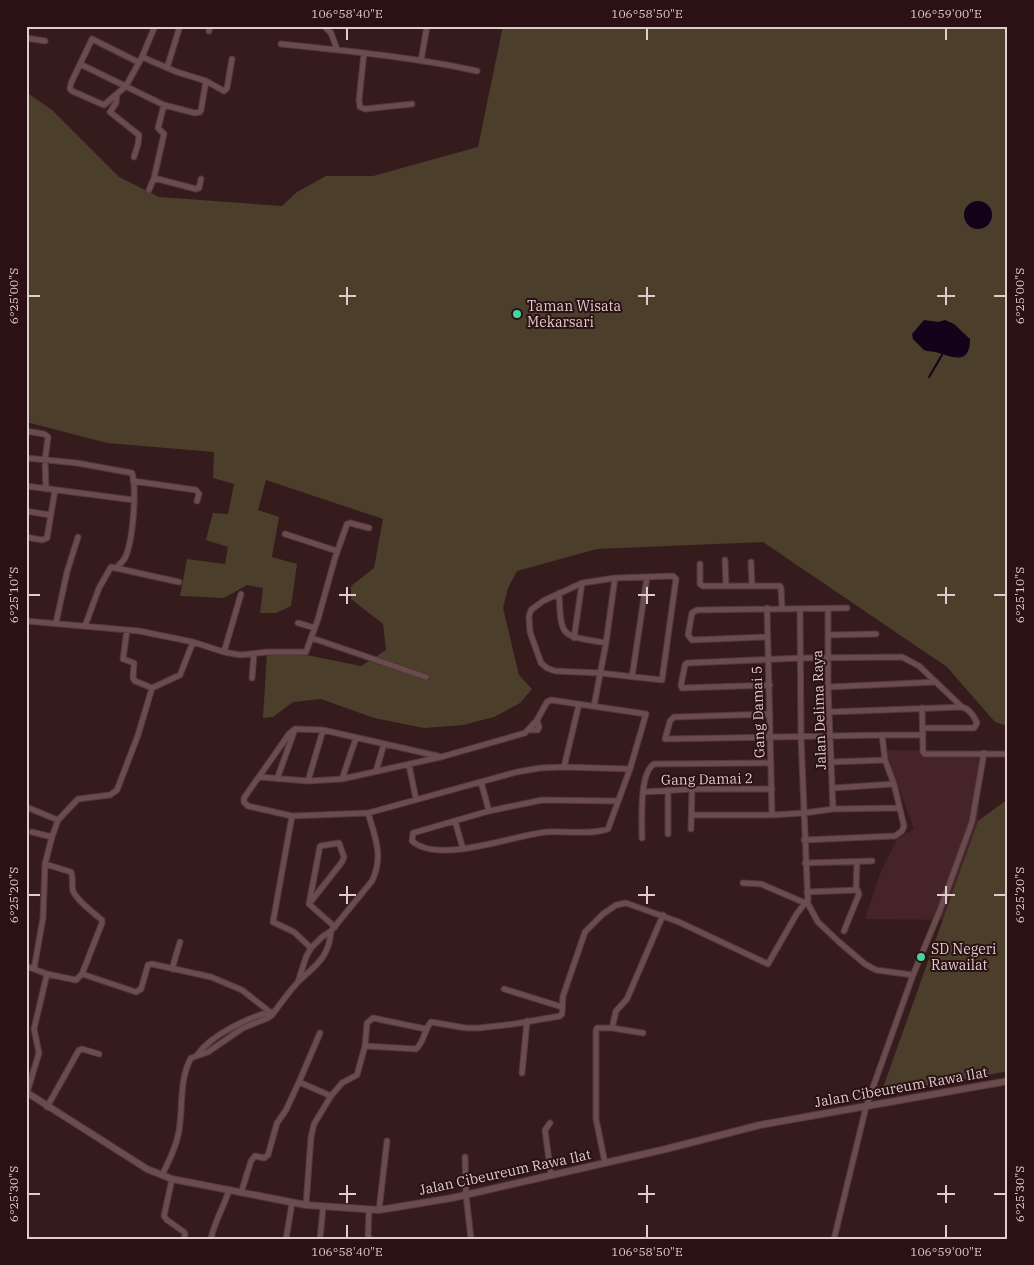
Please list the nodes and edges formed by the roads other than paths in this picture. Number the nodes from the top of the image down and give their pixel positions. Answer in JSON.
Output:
{"nodes":[{"id":1,"x":155,"y":26,"type":"edge"},
{"id":2,"x":324,"y":26,"type":"edge"},
{"id":3,"x":427,"y":26,"type":"edge"},
{"id":4,"x":178,"y":29,"type":"dead end"},
{"id":5,"x":26,"y":38,"type":"edge"},
{"id":6,"x":45,"y":40,"type":"dead end"},
{"id":7,"x":281,"y":44,"type":"dead end"},
{"id":8,"x":337,"y":49,"type":"junction"},
{"id":9,"x":364,"y":53,"type":"junction"},
{"id":10,"x":142,"y":57,"type":"junction"},
{"id":11,"x":232,"y":59,"type":"dead end"},
{"id":12,"x":422,"y":61,"type":"junction"},
{"id":13,"x":138,"y":62,"type":"junction"},
{"id":14,"x":80,"y":64,"type":"junction"},
{"id":15,"x":167,"y":68,"type":"junction"},
{"id":16,"x":477,"y":72,"type":"dead end"},
{"id":17,"x":206,"y":81,"type":"junction"},
{"id":18,"x":126,"y":86,"type":"junction"},
{"id":19,"x":117,"y":94,"type":"junction"},
{"id":20,"x":412,"y":104,"type":"dead end"},
{"id":21,"x":164,"y":105,"type":"junction"},
{"id":22,"x":134,"y":157,"type":"dead end"},
{"id":23,"x":154,"y":178,"type":"junction"},
{"id":24,"x":201,"y":179,"type":"dead end"},
{"id":25,"x":149,"y":190,"type":"dead end"},
{"id":26,"x":26,"y":431,"type":"edge"},
{"id":27,"x":26,"y":458,"type":"edge"},
{"id":28,"x":46,"y":460,"type":"junction"},
{"id":29,"x":133,"y":481,"type":"junction"},
{"id":30,"x":26,"y":486,"type":"edge"},
{"id":31,"x":46,"y":489,"type":"junction"},
{"id":32,"x":55,"y":490,"type":"junction"},
{"id":33,"x":134,"y":500,"type":"junction"},
{"id":34,"x":197,"y":501,"type":"dead end"},
{"id":35,"x":26,"y":511,"type":"edge"},
{"id":36,"x":50,"y":515,"type":"junction"},
{"id":37,"x":369,"y":528,"type":"dead end"},
{"id":38,"x":286,"y":534,"type":"dead end"},
{"id":39,"x":78,"y":537,"type":"dead end"},
{"id":40,"x":26,"y":538,"type":"edge"},
{"id":41,"x":337,"y":551,"type":"junction"},
{"id":42,"x":725,"y":560,"type":"dead end"},
{"id":43,"x":751,"y":562,"type":"dead end"},
{"id":44,"x":700,"y":564,"type":"dead end"},
{"id":45,"x":117,"y":567,"type":"junction"},
{"id":46,"x":647,"y":577,"type":"junction"},
{"id":47,"x":615,"y":578,"type":"junction"},
{"id":48,"x":179,"y":582,"type":"dead end"},
{"id":49,"x":582,"y":583,"type":"junction"},
{"id":50,"x":752,"y":585,"type":"junction"},
{"id":51,"x":726,"y":586,"type":"junction"},
{"id":52,"x":559,"y":593,"type":"junction"},
{"id":53,"x":242,"y":594,"type":"dead end"},
{"id":54,"x":767,"y":608,"type":"junction"},
{"id":55,"x":782,"y":608,"type":"junction"},
{"id":56,"x":847,"y":608,"type":"dead end"},
{"id":57,"x":800,"y":609,"type":"junction"},
{"id":58,"x":828,"y":609,"type":"junction"},
{"id":59,"x":26,"y":621,"type":"edge"},
{"id":60,"x":56,"y":623,"type":"junction"},
{"id":61,"x":298,"y":623,"type":"dead end"},
{"id":62,"x":85,"y":626,"type":"junction"},
{"id":63,"x":315,"y":628,"type":"junction"},
{"id":64,"x":127,"y":630,"type":"junction"},
{"id":65,"x":876,"y":634,"type":"dead end"},
{"id":66,"x":828,"y":636,"type":"junction"},
{"id":67,"x":767,"y":637,"type":"junction"},
{"id":68,"x":312,"y":638,"type":"junction"},
{"id":69,"x":574,"y":638,"type":"junction"},
{"id":70,"x":193,"y":642,"type":"junction"},
{"id":71,"x":606,"y":643,"type":"junction"},
{"id":72,"x":224,"y":652,"type":"junction"},
{"id":73,"x":254,"y":654,"type":"junction"},
{"id":74,"x":801,"y":658,"type":"junction"},
{"id":75,"x":828,"y":659,"type":"junction"},
{"id":76,"x":768,"y":660,"type":"junction"},
{"id":77,"x":600,"y":673,"type":"junction"},
{"id":78,"x":426,"y":677,"type":"dead end"},
{"id":79,"x":632,"y":677,"type":"junction"},
{"id":80,"x":252,"y":678,"type":"dead end"},
{"id":81,"x":936,"y":682,"type":"junction"},
{"id":82,"x":770,"y":685,"type":"junction"},
{"id":83,"x":828,"y":686,"type":"junction"},
{"id":84,"x":152,"y":688,"type":"junction"},
{"id":85,"x":579,"y":704,"type":"junction"},
{"id":86,"x":594,"y":706,"type":"junction"},
{"id":87,"x":962,"y":707,"type":"junction"},
{"id":88,"x":922,"y":708,"type":"junction"},
{"id":89,"x":830,"y":712,"type":"junction"},
{"id":90,"x":770,"y":714,"type":"junction"},
{"id":91,"x":923,"y":728,"type":"junction"},
{"id":92,"x":295,"y":729,"type":"junction"},
{"id":93,"x":323,"y":730,"type":"junction"},
{"id":94,"x":882,"y":735,"type":"junction"},
{"id":95,"x":923,"y":735,"type":"junction"},
{"id":96,"x":830,"y":736,"type":"junction"},
{"id":97,"x":771,"y":737,"type":"junction"},
{"id":98,"x":801,"y":737,"type":"junction"},
{"id":99,"x":356,"y":738,"type":"junction"},
{"id":100,"x":384,"y":744,"type":"junction"},
{"id":101,"x":984,"y":753,"type":"junction"},
{"id":102,"x":1008,"y":754,"type":"edge"},
{"id":103,"x":441,"y":757,"type":"junction"},
{"id":104,"x":886,"y":760,"type":"junction"},
{"id":105,"x":831,"y":762,"type":"junction"},
{"id":106,"x":771,"y":763,"type":"junction"},
{"id":107,"x":409,"y":765,"type":"junction"},
{"id":108,"x":564,"y":768,"type":"junction"},
{"id":109,"x":630,"y":769,"type":"junction"},
{"id":110,"x":376,"y":771,"type":"junction"},
{"id":111,"x":259,"y":777,"type":"junction"},
{"id":112,"x":277,"y":779,"type":"junction"},
{"id":113,"x":342,"y":779,"type":"junction"},
{"id":114,"x":308,"y":781,"type":"junction"},
{"id":115,"x":481,"y":782,"type":"junction"},
{"id":116,"x":894,"y":784,"type":"junction"},
{"id":117,"x":833,"y":788,"type":"junction"},
{"id":118,"x":772,"y":789,"type":"junction"},
{"id":119,"x":668,"y":790,"type":"junction"},
{"id":120,"x":692,"y":790,"type":"junction"},
{"id":121,"x":643,"y":792,"type":"junction"},
{"id":122,"x":416,"y":799,"type":"junction"},
{"id":123,"x":618,"y":801,"type":"junction"},
{"id":124,"x":26,"y":807,"type":"edge"},
{"id":125,"x":899,"y":808,"type":"junction"},
{"id":126,"x":833,"y":809,"type":"junction"},
{"id":127,"x":488,"y":811,"type":"junction"},
{"id":128,"x":368,"y":813,"type":"junction"},
{"id":129,"x":804,"y":813,"type":"junction"},
{"id":130,"x":692,"y":815,"type":"junction"},
{"id":131,"x":772,"y":815,"type":"junction"},
{"id":132,"x":292,"y":816,"type":"junction"},
{"id":133,"x":58,"y":820,"type":"junction"},
{"id":134,"x":455,"y":821,"type":"junction"},
{"id":135,"x":691,"y":829,"type":"dead end"},
{"id":136,"x":32,"y":832,"type":"dead end"},
{"id":137,"x":668,"y":834,"type":"dead end"},
{"id":138,"x":52,"y":837,"type":"junction"},
{"id":139,"x":642,"y":838,"type":"dead end"},
{"id":140,"x":804,"y":840,"type":"junction"},
{"id":141,"x":463,"y":850,"type":"junction"},
{"id":142,"x":872,"y":861,"type":"dead end"},
{"id":143,"x":857,"y":862,"type":"junction"},
{"id":144,"x":805,"y":863,"type":"junction"},
{"id":145,"x":45,"y":864,"type":"junction"},
{"id":146,"x":742,"y":883,"type":"dead end"},
{"id":147,"x":856,"y":890,"type":"junction"},
{"id":148,"x":807,"y":892,"type":"junction"},
{"id":149,"x":806,"y":901,"type":"junction"},
{"id":150,"x":310,"y":904,"type":"junction"},
{"id":151,"x":663,"y":916,"type":"junction"},
{"id":152,"x":333,"y":929,"type":"junction"},
{"id":153,"x":844,"y":931,"type":"dead end"},
{"id":154,"x":180,"y":942,"type":"dead end"},
{"id":155,"x":311,"y":948,"type":"junction"},
{"id":156,"x":26,"y":966,"type":"edge"},
{"id":157,"x":34,"y":969,"type":"junction"},
{"id":158,"x":172,"y":969,"type":"junction"},
{"id":159,"x":47,"y":974,"type":"junction"},
{"id":160,"x":82,"y":974,"type":"junction"},
{"id":161,"x":913,"y":975,"type":"junction"},
{"id":162,"x":298,"y":982,"type":"junction"},
{"id":163,"x":504,"y":989,"type":"dead end"},
{"id":164,"x":562,"y":1007,"type":"junction"},
{"id":165,"x":272,"y":1012,"type":"junction"},
{"id":166,"x":527,"y":1021,"type":"junction"},
{"id":167,"x":612,"y":1028,"type":"junction"},
{"id":168,"x":426,"y":1029,"type":"junction"},
{"id":169,"x":320,"y":1033,"type":"dead end"},
{"id":170,"x":644,"y":1033,"type":"dead end"},
{"id":171,"x":365,"y":1046,"type":"junction"},
{"id":172,"x":98,"y":1054,"type":"dead end"},
{"id":173,"x":522,"y":1073,"type":"dead end"},
{"id":174,"x":1008,"y":1081,"type":"edge"},
{"id":175,"x":300,"y":1082,"type":"junction"},
{"id":176,"x":27,"y":1094,"type":"edge"},
{"id":177,"x":331,"y":1096,"type":"junction"},
{"id":178,"x":47,"y":1107,"type":"junction"},
{"id":179,"x":866,"y":1110,"type":"junction"},
{"id":180,"x":550,"y":1123,"type":"dead end"},
{"id":181,"x":387,"y":1141,"type":"dead end"},
{"id":182,"x":465,"y":1157,"type":"dead end"},
{"id":183,"x":605,"y":1163,"type":"junction"},
{"id":184,"x":162,"y":1175,"type":"junction"},
{"id":185,"x":551,"y":1175,"type":"junction"},
{"id":186,"x":172,"y":1179,"type":"junction"},
{"id":187,"x":229,"y":1190,"type":"junction"},
{"id":188,"x":241,"y":1193,"type":"junction"},
{"id":189,"x":466,"y":1195,"type":"junction"},
{"id":190,"x":292,"y":1203,"type":"junction"},
{"id":191,"x":306,"y":1205,"type":"junction"},
{"id":192,"x":324,"y":1208,"type":"junction"},
{"id":193,"x":369,"y":1210,"type":"junction"},
{"id":194,"x":379,"y":1210,"type":"junction"},
{"id":195,"x":184,"y":1239,"type":"edge"},
{"id":196,"x":211,"y":1239,"type":"edge"},
{"id":197,"x":286,"y":1239,"type":"edge"},
{"id":198,"x":320,"y":1239,"type":"edge"},
{"id":199,"x":370,"y":1239,"type":"edge"},
{"id":200,"x":471,"y":1239,"type":"edge"},
{"id":201,"x":834,"y":1239,"type":"edge"}],
"edges":[{"from":1,"to":10,"type":"street"},
{"from":2,"to":8,"type":"street"},
{"from":3,"to":12,"type":"street"},
{"from":4,"to":15,"type":"street"},
{"from":5,"to":6,"type":"street"},
{"from":7,"to":8,"type":"street"},
{"from":8,"to":9,"type":"street"},
{"from":9,"to":12,"type":"street"},
{"from":9,"to":20,"type":"street"},
{"from":10,"to":13,"type":"street"},
{"from":10,"to":15,"type":"street"},
{"from":11,"to":17,"type":"street"},
{"from":12,"to":16,"type":"street"},
{"from":13,"to":14,"type":"street"},
{"from":13,"to":18,"type":"street"},
{"from":14,"to":18,"type":"street"},
{"from":14,"to":19,"type":"street"},
{"from":15,"to":17,"type":"street"},
{"from":17,"to":21,"type":"street"},
{"from":18,"to":19,"type":"street"},
{"from":18,"to":21,"type":"street"},
{"from":19,"to":22,"type":"street"},
{"from":21,"to":23,"type":"street"},
{"from":23,"to":24,"type":"street"},
{"from":23,"to":25,"type":"street"},
{"from":26,"to":28,"type":"street"},
{"from":27,"to":28,"type":"street"},
{"from":28,"to":29,"type":"street"},
{"from":28,"to":31,"type":"street"},
{"from":29,"to":33,"type":"street"},
{"from":29,"to":34,"type":"street"},
{"from":30,"to":31,"type":"street"},
{"from":31,"to":32,"type":"street"},
{"from":32,"to":33,"type":"street"},
{"from":32,"to":36,"type":"street"},
{"from":33,"to":45,"type":"street"},
{"from":35,"to":36,"type":"street"},
{"from":36,"to":40,"type":"street"},
{"from":37,"to":41,"type":"street"},
{"from":38,"to":41,"type":"street"},
{"from":39,"to":60,"type":"street"},
{"from":41,"to":63,"type":"street"},
{"from":42,"to":51,"type":"street"},
{"from":43,"to":50,"type":"street"},
{"from":44,"to":51,"type":"street"},
{"from":45,"to":48,"type":"street"},
{"from":45,"to":62,"type":"street"},
{"from":46,"to":47,"type":"street"},
{"from":46,"to":79,"type":"street"},
{"from":46,"to":79,"type":"street"},
{"from":47,"to":49,"type":"street"},
{"from":47,"to":71,"type":"street"},
{"from":49,"to":52,"type":"street"},
{"from":49,"to":69,"type":"street"},
{"from":50,"to":51,"type":"street"},
{"from":50,"to":55,"type":"street"},
{"from":52,"to":69,"type":"street"},
{"from":52,"to":77,"type":"street"},
{"from":53,"to":72,"type":"street"},
{"from":54,"to":55,"type":"street"},
{"from":54,"to":67,"type":"street","name":"Gang Damai 5"},
{"from":54,"to":67,"type":"street"},
{"from":55,"to":57,"type":"street"},
{"from":56,"to":58,"type":"street"},
{"from":57,"to":58,"type":"street"},
{"from":57,"to":74,"type":"street"},
{"from":58,"to":66,"type":"street","name":"Jalan Delima Raya"},
{"from":59,"to":60,"type":"street"},
{"from":60,"to":62,"type":"street"},
{"from":61,"to":63,"type":"street"},
{"from":62,"to":64,"type":"street"},
{"from":63,"to":68,"type":"street"},
{"from":64,"to":70,"type":"street"},
{"from":64,"to":84,"type":"street"},
{"from":65,"to":66,"type":"street"},
{"from":66,"to":75,"type":"street","name":"Jalan Delima Raya"},
{"from":67,"to":76,"type":"street","name":"Gang Damai 5"},
{"from":68,"to":73,"type":"street"},
{"from":68,"to":78,"type":"street"},
{"from":69,"to":71,"type":"street"},
{"from":70,"to":72,"type":"street"},
{"from":70,"to":84,"type":"street"},
{"from":71,"to":77,"type":"street"},
{"from":72,"to":73,"type":"street"},
{"from":73,"to":80,"type":"street"},
{"from":74,"to":75,"type":"street"},
{"from":74,"to":76,"type":"street"},
{"from":74,"to":98,"type":"street"},
{"from":75,"to":81,"type":"street"},
{"from":75,"to":83,"type":"street","name":"Jalan Delima Raya"},
{"from":76,"to":82,"type":"street","name":"Gang Damai 5"},
{"from":76,"to":82,"type":"street"},
{"from":77,"to":79,"type":"street"},
{"from":77,"to":86,"type":"street"},
{"from":81,"to":83,"type":"street"},
{"from":81,"to":87,"type":"street"},
{"from":82,"to":90,"type":"street","name":"Gang Damai 5"},
{"from":83,"to":89,"type":"street","name":"Jalan Delima Raya"},
{"from":84,"to":133,"type":"street"},
{"from":85,"to":86,"type":"street"},
{"from":85,"to":103,"type":"street"},
{"from":85,"to":108,"type":"street"},
{"from":86,"to":109,"type":"street"},
{"from":87,"to":88,"type":"street"},
{"from":87,"to":91,"type":"street"},
{"from":88,"to":89,"type":"street"},
{"from":88,"to":91,"type":"street"},
{"from":89,"to":96,"type":"street","name":"Jalan Delima Raya"},
{"from":90,"to":97,"type":"street","name":"Gang Damai 5"},
{"from":90,"to":97,"type":"street"},
{"from":91,"to":95,"type":"street"},
{"from":92,"to":93,"type":"street"},
{"from":92,"to":111,"type":"street"},
{"from":92,"to":112,"type":"street"},
{"from":93,"to":99,"type":"street"},
{"from":93,"to":114,"type":"street"},
{"from":94,"to":95,"type":"street"},
{"from":94,"to":96,"type":"street"},
{"from":94,"to":104,"type":"street"},
{"from":95,"to":101,"type":"street"},
{"from":96,"to":98,"type":"street"},
{"from":96,"to":105,"type":"street","name":"Jalan Delima Raya"},
{"from":97,"to":98,"type":"street"},
{"from":97,"to":106,"type":"street","name":"Gang Damai 5"},
{"from":98,"to":129,"type":"street"},
{"from":99,"to":100,"type":"street"},
{"from":99,"to":113,"type":"street"},
{"from":100,"to":103,"type":"street"},
{"from":100,"to":110,"type":"street"},
{"from":101,"to":102,"type":"street"},
{"from":101,"to":161,"type":"street"},
{"from":103,"to":107,"type":"street"},
{"from":104,"to":105,"type":"street"},
{"from":104,"to":116,"type":"street"},
{"from":105,"to":117,"type":"street","name":"Jalan Delima Raya"},
{"from":106,"to":118,"type":"street","name":"Gang Damai 5"},
{"from":106,"to":121,"type":"street"},
{"from":107,"to":110,"type":"street"},
{"from":107,"to":122,"type":"street"},
{"from":108,"to":109,"type":"street"},
{"from":108,"to":115,"type":"street"},
{"from":109,"to":123,"type":"street"},
{"from":110,"to":113,"type":"street"},
{"from":111,"to":112,"type":"street"},
{"from":111,"to":132,"type":"street"},
{"from":112,"to":114,"type":"street"},
{"from":113,"to":114,"type":"street"},
{"from":115,"to":122,"type":"street"},
{"from":115,"to":127,"type":"street"},
{"from":116,"to":117,"type":"street"},
{"from":116,"to":125,"type":"street"},
{"from":117,"to":126,"type":"street","name":"Jalan Delima Raya"},
{"from":118,"to":120,"type":"street","name":"Gang Damai 2"},
{"from":118,"to":131,"type":"street","name":"Gang Damai 5"},
{"from":119,"to":120,"type":"street","name":"Gang Damai 2"},
{"from":119,"to":121,"type":"street","name":"Gang Damai 2"},
{"from":119,"to":137,"type":"street"},
{"from":120,"to":130,"type":"street"},
{"from":121,"to":139,"type":"street"},
{"from":122,"to":128,"type":"street"},
{"from":123,"to":127,"type":"street"},
{"from":123,"to":141,"type":"street"},
{"from":124,"to":133,"type":"street"},
{"from":125,"to":126,"type":"street"},
{"from":125,"to":140,"type":"street"},
{"from":126,"to":129,"type":"street"},
{"from":127,"to":134,"type":"street"},
{"from":128,"to":132,"type":"street"},
{"from":128,"to":152,"type":"street"},
{"from":129,"to":131,"type":"street"},
{"from":129,"to":140,"type":"street"},
{"from":130,"to":131,"type":"street"},
{"from":130,"to":135,"type":"street"},
{"from":132,"to":155,"type":"street"},
{"from":133,"to":138,"type":"street"},
{"from":134,"to":141,"type":"street"},
{"from":134,"to":141,"type":"street"},
{"from":136,"to":138,"type":"street"},
{"from":138,"to":145,"type":"street"},
{"from":140,"to":144,"type":"street"},
{"from":142,"to":143,"type":"street"},
{"from":143,"to":144,"type":"street"},
{"from":143,"to":147,"type":"street"},
{"from":144,"to":148,"type":"street"},
{"from":145,"to":157,"type":"street"},
{"from":145,"to":160,"type":"street"},
{"from":146,"to":149,"type":"street"},
{"from":147,"to":148,"type":"street"},
{"from":147,"to":153,"type":"street"},
{"from":148,"to":149,"type":"street"},
{"from":149,"to":151,"type":"street"},
{"from":149,"to":161,"type":"street"},
{"from":150,"to":150,"type":"street"},
{"from":150,"to":152,"type":"street"},
{"from":151,"to":164,"type":"street"},
{"from":151,"to":167,"type":"street"},
{"from":152,"to":155,"type":"street"},
{"from":152,"to":162,"type":"street"},
{"from":154,"to":158,"type":"street"},
{"from":155,"to":162,"type":"street"},
{"from":156,"to":157,"type":"street"},
{"from":157,"to":159,"type":"street"},
{"from":158,"to":160,"type":"street"},
{"from":158,"to":165,"type":"street"},
{"from":159,"to":160,"type":"street"},
{"from":159,"to":176,"type":"street"},
{"from":161,"to":179,"type":"street"},
{"from":162,"to":165,"type":"street"},
{"from":163,"to":164,"type":"street"},
{"from":164,"to":166,"type":"street"},
{"from":165,"to":184,"type":"street"},
{"from":166,"to":168,"type":"street"},
{"from":166,"to":173,"type":"street"},
{"from":167,"to":170,"type":"street"},
{"from":167,"to":183,"type":"street"},
{"from":168,"to":171,"type":"street"},
{"from":168,"to":171,"type":"street"},
{"from":169,"to":175,"type":"street"},
{"from":171,"to":177,"type":"street"},
{"from":172,"to":178,"type":"street"},
{"from":174,"to":179,"type":"street","name":"Jalan Cibeureum Rawa Ilat"},
{"from":175,"to":177,"type":"street"},
{"from":175,"to":188,"type":"street"},
{"from":176,"to":178,"type":"street","name":"Jalan Cibeureum Rawa Ilat"},
{"from":177,"to":191,"type":"street"},
{"from":178,"to":184,"type":"street","name":"Jalan Cibeureum Rawa Ilat"},
{"from":179,"to":183,"type":"street","name":"Jalan Cibeureum Rawa Ilat"},
{"from":179,"to":201,"type":"street"},
{"from":180,"to":185,"type":"street"},
{"from":181,"to":194,"type":"street"},
{"from":182,"to":189,"type":"street"},
{"from":183,"to":185,"type":"street","name":"Jalan Cibeureum Rawa Ilat"},
{"from":184,"to":186,"type":"street","name":"Jalan Cibeureum Rawa Ilat"},
{"from":185,"to":189,"type":"street","name":"Jalan Cibeureum Rawa Ilat"},
{"from":186,"to":187,"type":"street","name":"Jalan Cibeureum Rawa Ilat"},
{"from":186,"to":195,"type":"street"},
{"from":187,"to":188,"type":"street","name":"Jalan Cibeureum Rawa Ilat"},
{"from":187,"to":196,"type":"street"},
{"from":188,"to":190,"type":"street","name":"Jalan Cibeureum Rawa Ilat"},
{"from":189,"to":194,"type":"street","name":"Jalan Cibeureum Rawa Ilat"},
{"from":189,"to":200,"type":"street"},
{"from":190,"to":191,"type":"street","name":"Jalan Cibeureum Rawa Ilat"},
{"from":190,"to":197,"type":"street"},
{"from":191,"to":192,"type":"street","name":"Jalan Cibeureum Rawa Ilat"},
{"from":192,"to":193,"type":"street","name":"Jalan Cibeureum Rawa Ilat"},
{"from":192,"to":198,"type":"street"},
{"from":193,"to":194,"type":"street","name":"Jalan Cibeureum Rawa Ilat"},
{"from":193,"to":199,"type":"street"}]}
